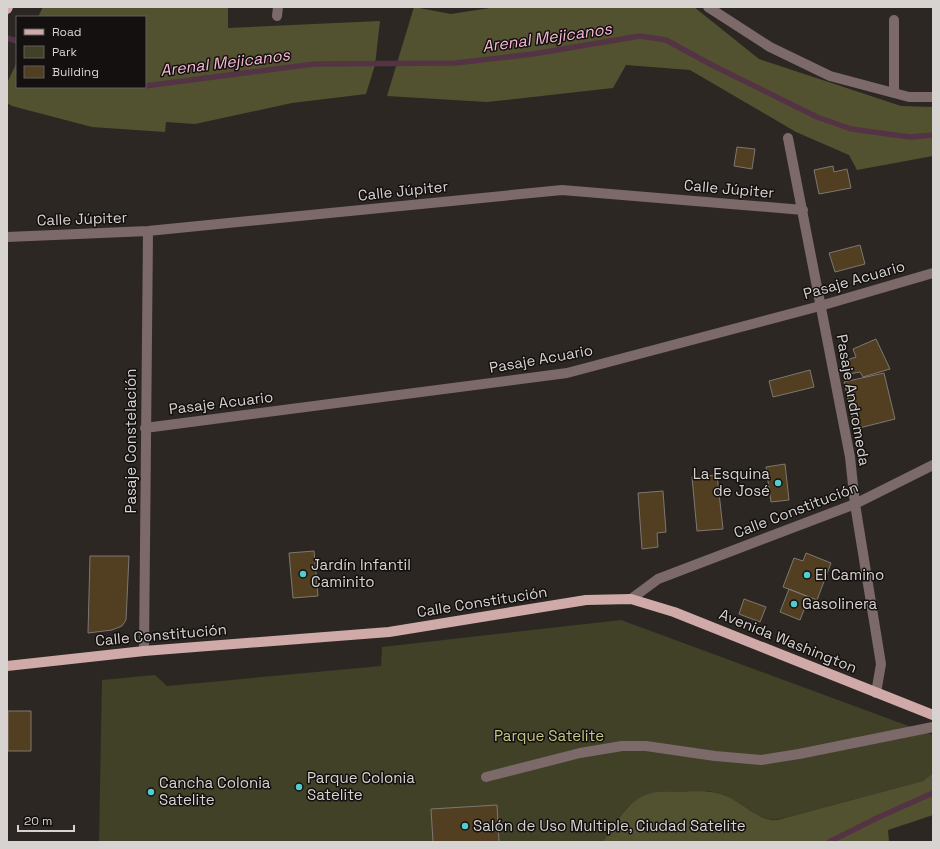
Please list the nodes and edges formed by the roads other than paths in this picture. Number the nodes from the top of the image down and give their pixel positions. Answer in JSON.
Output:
{"nodes":[{"id":1,"x":708,"y":7,"type":"edge"},
{"id":2,"x":894,"y":20,"type":"dead end"},
{"id":3,"x":894,"y":93,"type":"junction"},
{"id":4,"x":933,"y":97,"type":"edge"},
{"id":5,"x":788,"y":138,"type":"dead end"},
{"id":6,"x":803,"y":210,"type":"junction"},
{"id":7,"x":148,"y":231,"type":"junction"},
{"id":8,"x":7,"y":237,"type":"edge"},
{"id":9,"x":933,"y":273,"type":"edge"},
{"id":10,"x":820,"y":306,"type":"junction"},
{"id":11,"x":146,"y":428,"type":"junction"},
{"id":12,"x":933,"y":465,"type":"edge"},
{"id":13,"x":855,"y":504,"type":"junction"},
{"id":14,"x":631,"y":599,"type":"junction"},
{"id":15,"x":144,"y":651,"type":"junction"},
{"id":16,"x":7,"y":666,"type":"edge"},
{"id":17,"x":876,"y":693,"type":"junction"},
{"id":18,"x":933,"y":715,"type":"edge"},
{"id":19,"x":933,"y":727,"type":"edge"},
{"id":20,"x":486,"y":777,"type":"dead end"}],
"edges":[{"from":1,"to":3,"type":"street"},
{"from":2,"to":3,"type":"street"},
{"from":3,"to":4,"type":"street"},
{"from":5,"to":6,"type":"street","name":"Pasaje Andromeda"},
{"from":6,"to":7,"type":"street","name":"Calle Júpiter"},
{"from":6,"to":10,"type":"street","name":"Pasaje Andromeda"},
{"from":7,"to":8,"type":"street","name":"Calle Júpiter"},
{"from":7,"to":11,"type":"street","name":"Pasaje Constelación"},
{"from":9,"to":10,"type":"street","name":"Pasaje Acuario"},
{"from":10,"to":11,"type":"street","name":"Pasaje Acuario"},
{"from":10,"to":13,"type":"street","name":"Pasaje Andromeda"},
{"from":11,"to":15,"type":"street","name":"Pasaje Constelación"},
{"from":12,"to":13,"type":"street","name":"Calle Constitución"},
{"from":13,"to":14,"type":"street","name":"Calle Constitución"},
{"from":13,"to":17,"type":"street","name":"Pasaje Andromeda"},
{"from":14,"to":15,"type":"main road","name":"Calle Constitución"},
{"from":14,"to":17,"type":"main road","name":"Avenida Washington"},
{"from":15,"to":16,"type":"main road","name":"Calle Constitución"},
{"from":17,"to":18,"type":"main road","name":"Avenida Washington"},
{"from":19,"to":20,"type":"street"}]}
